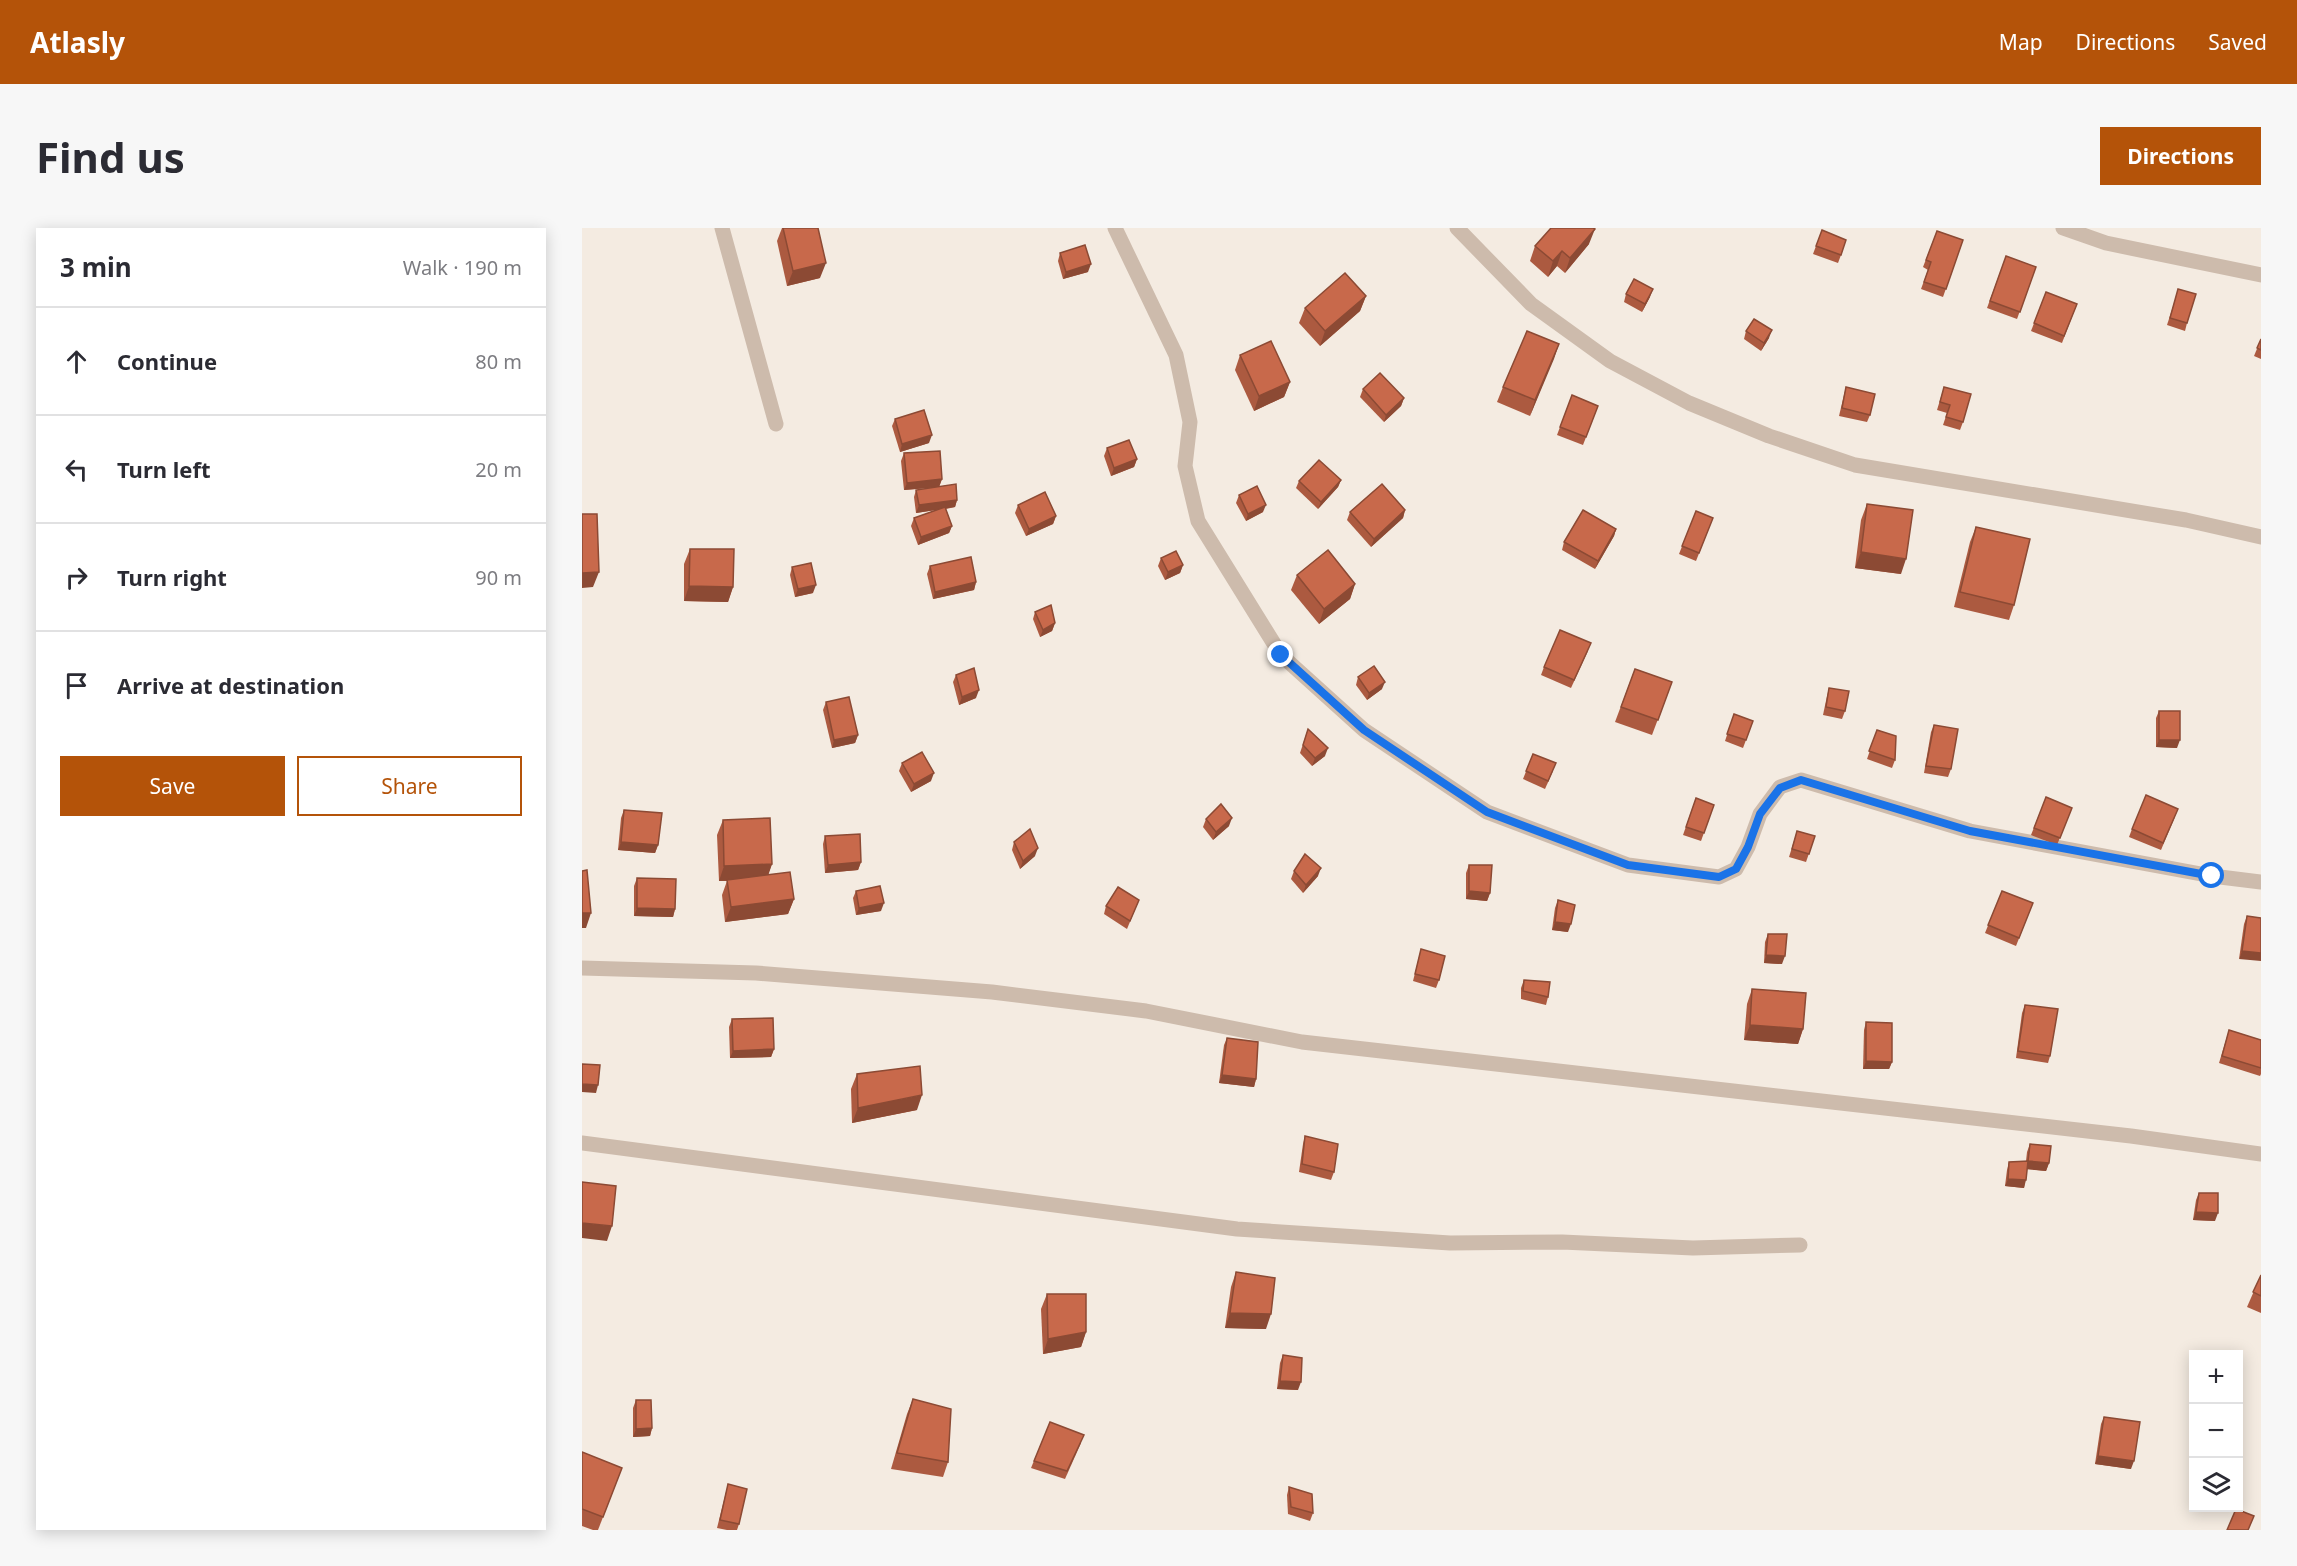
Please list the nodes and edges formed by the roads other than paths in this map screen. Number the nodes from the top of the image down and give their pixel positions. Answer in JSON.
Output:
{"nodes":[{"id":1,"x":722,"y":228,"type":"edge"},
{"id":2,"x":1115,"y":228,"type":"edge"},
{"id":3,"x":1457,"y":228,"type":"edge"},
{"id":4,"x":2063,"y":228,"type":"edge"},
{"id":5,"x":2261,"y":275,"type":"edge"},
{"id":6,"x":776,"y":424,"type":"dead end"},
{"id":7,"x":2261,"y":537,"type":"edge"},
{"id":8,"x":2261,"y":882,"type":"edge"},
{"id":9,"x":582,"y":968,"type":"edge"},
{"id":10,"x":582,"y":1143,"type":"edge"},
{"id":11,"x":2261,"y":1155,"type":"edge"},
{"id":12,"x":1800,"y":1245,"type":"dead end"}],
"edges":[{"from":1,"to":6,"type":"street"},
{"from":2,"to":8,"type":"street"},
{"from":3,"to":7,"type":"street"},
{"from":4,"to":5,"type":"street"},
{"from":9,"to":11,"type":"street"},
{"from":10,"to":12,"type":"street"}]}
